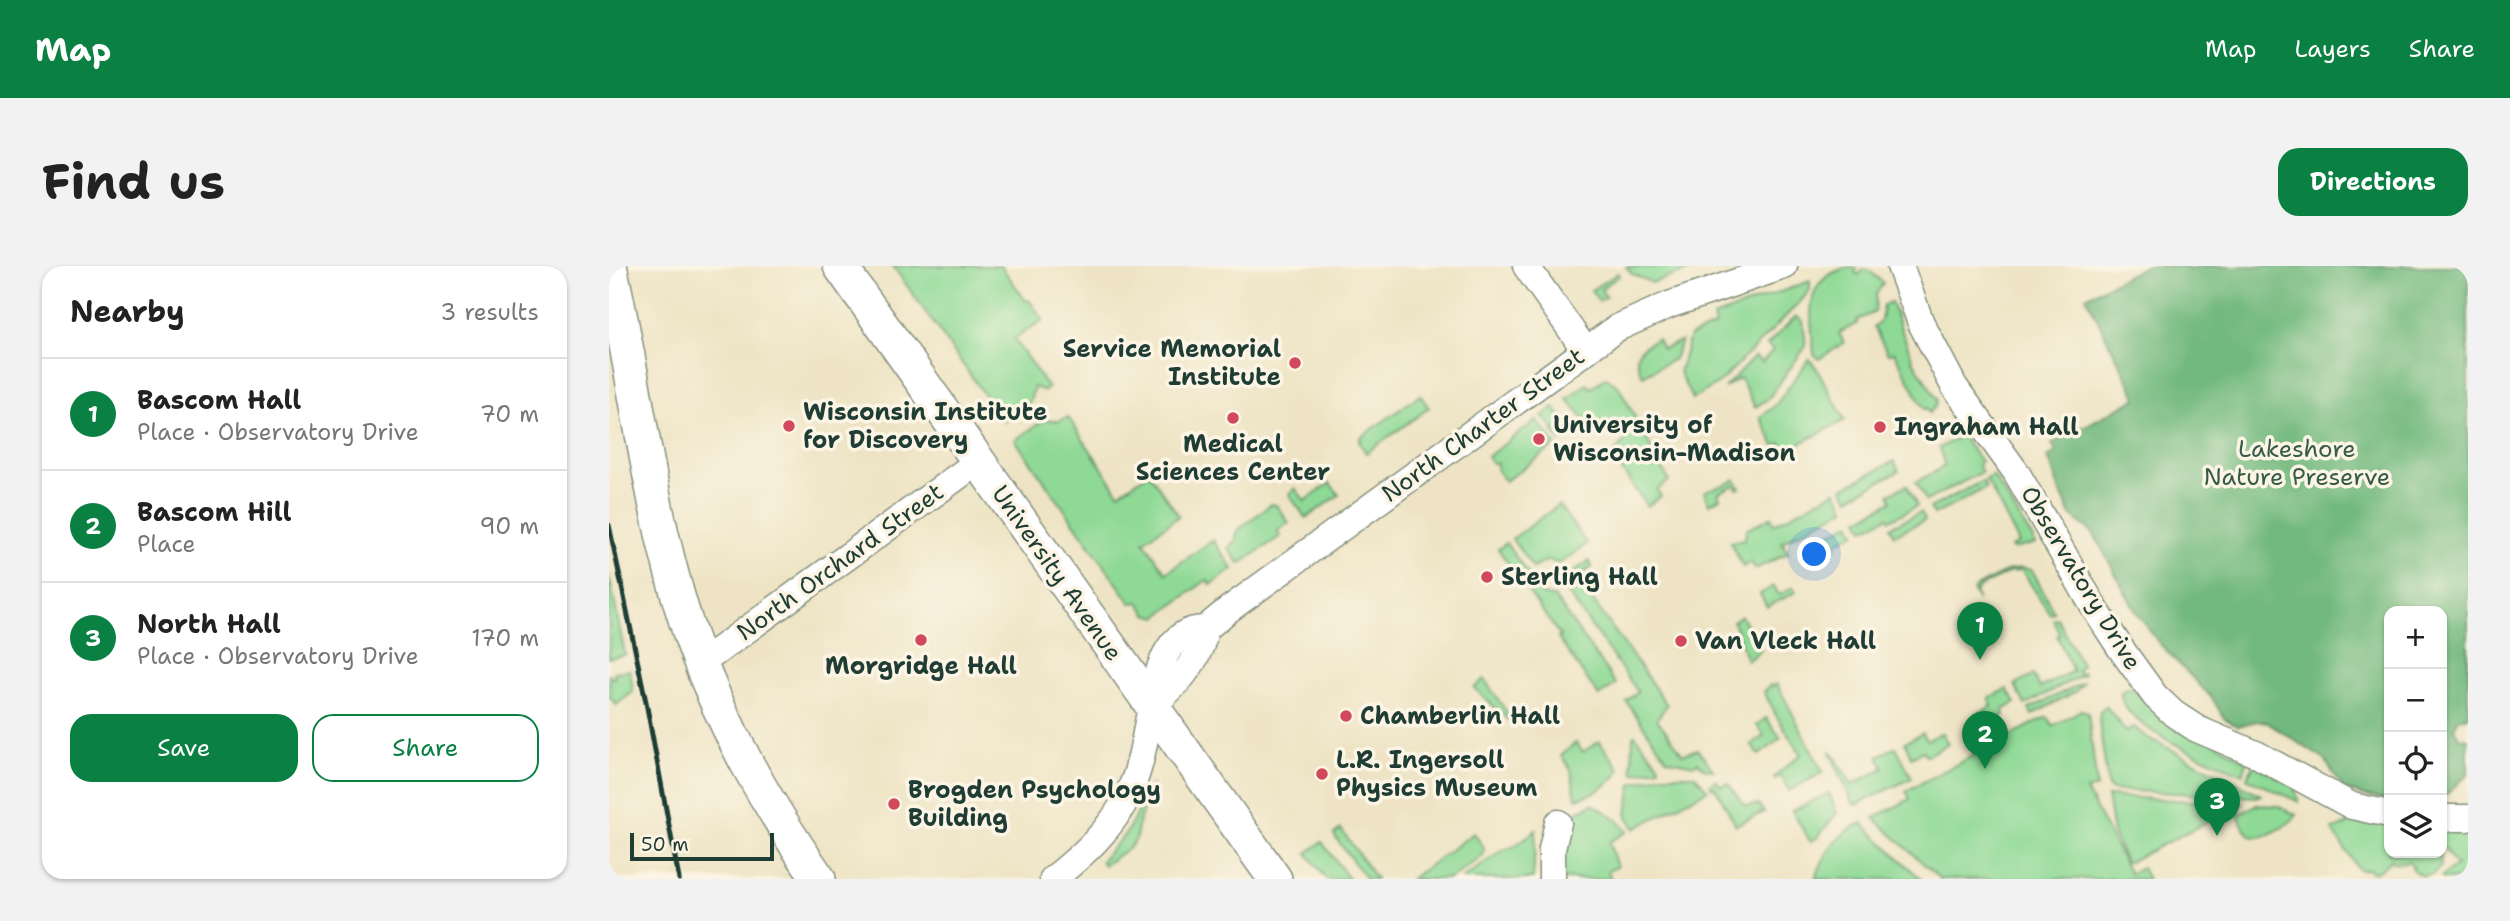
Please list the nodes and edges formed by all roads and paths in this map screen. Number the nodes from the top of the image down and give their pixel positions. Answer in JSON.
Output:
{"nodes":[{"id":1,"x":611,"y":266,"type":"edge"},
{"id":2,"x":840,"y":266,"type":"edge"},
{"id":3,"x":1526,"y":266,"type":"edge"},
{"id":4,"x":1784,"y":266,"type":"edge"},
{"id":5,"x":1900,"y":266,"type":"edge"},
{"id":6,"x":1586,"y":351,"type":"junction"},
{"id":7,"x":609,"y":366,"type":"edge"},
{"id":8,"x":636,"y":397,"type":"junction"},
{"id":9,"x":979,"y":461,"type":"junction"},
{"id":10,"x":701,"y":663,"type":"junction"},
{"id":11,"x":1152,"y":705,"type":"junction"},
{"id":12,"x":2384,"y":813,"type":"edge"},
{"id":13,"x":2447,"y":818,"type":"edge"},
{"id":14,"x":2468,"y":818,"type":"edge"},
{"id":15,"x":1558,"y":823,"type":"dead end"},
{"id":16,"x":819,"y":879,"type":"edge"},
{"id":17,"x":1053,"y":879,"type":"edge"},
{"id":18,"x":1275,"y":879,"type":"edge"},
{"id":19,"x":1552,"y":879,"type":"edge"}],
"edges":[{"from":1,"to":8,"type":"main road"},
{"from":2,"to":9,"type":"main road","name":"University Avenue"},
{"from":3,"to":6,"type":"street"},
{"from":4,"to":6,"type":"street","name":"North Charter Street"},
{"from":5,"to":12,"type":"street","name":"Observatory Drive"},
{"from":6,"to":11,"type":"street","name":"North Charter Street"},
{"from":7,"to":8,"type":"main road"},
{"from":8,"to":10,"type":"main road"},
{"from":9,"to":10,"type":"street","name":"North Orchard Street"},
{"from":9,"to":11,"type":"main road","name":"University Avenue"},
{"from":10,"to":16,"type":"main road"},
{"from":11,"to":17,"type":"street","name":"North Charter Street"},
{"from":11,"to":18,"type":"main road","name":"University Avenue"},
{"from":13,"to":14,"type":"street"},
{"from":15,"to":19,"type":"street"}]}
